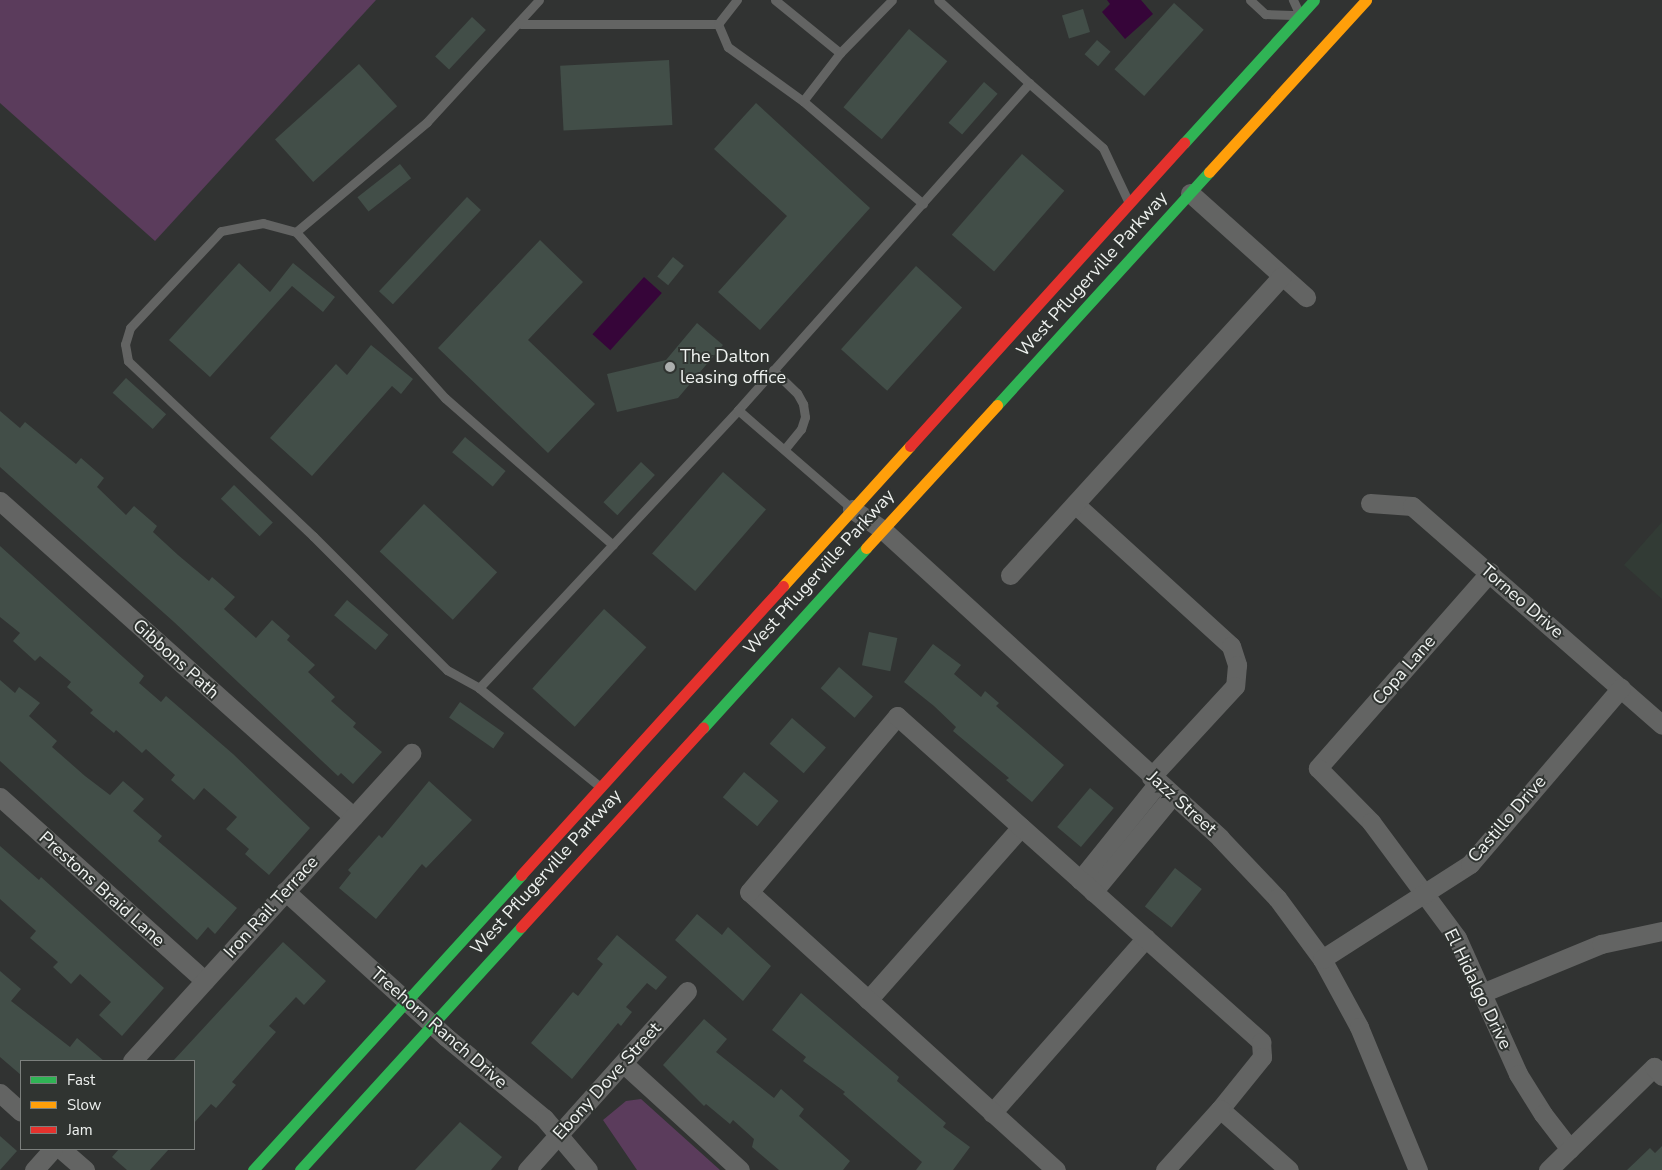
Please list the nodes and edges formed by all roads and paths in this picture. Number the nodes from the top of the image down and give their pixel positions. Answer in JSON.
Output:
{"nodes":[{"id":1,"x":539,"y":0,"type":"edge"},
{"id":2,"x":737,"y":0,"type":"edge"},
{"id":3,"x":776,"y":0,"type":"edge"},
{"id":4,"x":892,"y":0,"type":"edge"},
{"id":5,"x":938,"y":0,"type":"edge"},
{"id":6,"x":1250,"y":0,"type":"edge"},
{"id":7,"x":1293,"y":0,"type":"edge"},
{"id":8,"x":1314,"y":0,"type":"edge"},
{"id":9,"x":1366,"y":0,"type":"edge"},
{"id":10,"x":1304,"y":18,"type":"junction"},
{"id":11,"x":520,"y":24,"type":"junction"},
{"id":12,"x":718,"y":24,"type":"junction"},
{"id":13,"x":840,"y":53,"type":"junction"},
{"id":14,"x":1030,"y":83,"type":"junction"},
{"id":15,"x":802,"y":101,"type":"junction"},
{"id":16,"x":1190,"y":192,"type":"junction"},
{"id":17,"x":923,"y":204,"type":"junction"},
{"id":18,"x":1129,"y":204,"type":"junction"},
{"id":19,"x":296,"y":232,"type":"junction"},
{"id":20,"x":1282,"y":276,"type":"junction"},
{"id":21,"x":1306,"y":297,"type":"dead end"},
{"id":22,"x":773,"y":370,"type":"junction"},
{"id":23,"x":738,"y":410,"type":"junction"},
{"id":24,"x":785,"y":449,"type":"junction"},
{"id":25,"x":0,"y":501,"type":"edge"},
{"id":26,"x":1370,"y":503,"type":"dead end"},
{"id":27,"x":1075,"y":504,"type":"junction"},
{"id":28,"x":852,"y":509,"type":"junction"},
{"id":29,"x":882,"y":529,"type":"junction"},
{"id":30,"x":613,"y":545,"type":"junction"},
{"id":31,"x":1490,"y":572,"type":"junction"},
{"id":32,"x":1010,"y":575,"type":"dead end"},
{"id":33,"x":480,"y":688,"type":"junction"},
{"id":34,"x":1621,"y":688,"type":"junction"},
{"id":35,"x":1662,"y":725,"type":"edge"},
{"id":36,"x":411,"y":753,"type":"dead end"},
{"id":37,"x":1318,"y":768,"type":"joint"},
{"id":38,"x":1155,"y":780,"type":"junction"},
{"id":39,"x":600,"y":786,"type":"junction"},
{"id":40,"x":1172,"y":796,"type":"junction"},
{"id":41,"x":0,"y":798,"type":"edge"},
{"id":42,"x":353,"y":817,"type":"junction"},
{"id":43,"x":1021,"y":827,"type":"junction"},
{"id":44,"x":1126,"y":838,"type":"junction"},
{"id":45,"x":1087,"y":886,"type":"junction"},
{"id":46,"x":286,"y":891,"type":"junction"},
{"id":47,"x":1425,"y":892,"type":"junction"},
{"id":48,"x":1662,"y":931,"type":"edge"},
{"id":49,"x":1146,"y":938,"type":"junction"},
{"id":50,"x":1322,"y":959,"type":"junction"},
{"id":51,"x":204,"y":981,"type":"junction"},
{"id":52,"x":687,"y":991,"type":"dead end"},
{"id":53,"x":1482,"y":993,"type":"junction"},
{"id":54,"x":406,"y":1000,"type":"junction"},
{"id":55,"x":868,"y":1000,"type":"junction"},
{"id":56,"x":431,"y":1023,"type":"junction"},
{"id":57,"x":133,"y":1060,"type":"edge"},
{"id":58,"x":624,"y":1064,"type":"junction"},
{"id":59,"x":1658,"y":1071,"type":"edge"},
{"id":60,"x":0,"y":1093,"type":"edge"},
{"id":61,"x":1220,"y":1109,"type":"junction"},
{"id":62,"x":20,"y":1111,"type":"edge"},
{"id":63,"x":992,"y":1112,"type":"junction"},
{"id":64,"x":560,"y":1133,"type":"junction"},
{"id":65,"x":1570,"y":1149,"type":"junction"},
{"id":66,"x":52,"y":1150,"type":"edge"},
{"id":67,"x":62,"y":1150,"type":"edge"},
{"id":68,"x":34,"y":1170,"type":"edge"},
{"id":69,"x":85,"y":1170,"type":"edge"},
{"id":70,"x":253,"y":1170,"type":"edge"},
{"id":71,"x":300,"y":1170,"type":"edge"},
{"id":72,"x":527,"y":1170,"type":"edge"},
{"id":73,"x":588,"y":1170,"type":"edge"},
{"id":74,"x":740,"y":1170,"type":"edge"},
{"id":75,"x":1056,"y":1170,"type":"edge"},
{"id":76,"x":1165,"y":1170,"type":"edge"},
{"id":77,"x":1289,"y":1170,"type":"edge"},
{"id":78,"x":1418,"y":1170,"type":"edge"},
{"id":79,"x":1548,"y":1170,"type":"edge"}],
"edges":[{"from":1,"to":11,"type":"lane"},
{"from":2,"to":12,"type":"lane"},
{"from":3,"to":13,"type":"lane"},
{"from":4,"to":13,"type":"lane"},
{"from":5,"to":14,"type":"lane"},
{"from":6,"to":10,"type":"lane"},
{"from":7,"to":10,"type":"lane"},
{"from":8,"to":10,"type":"main road","name":"West Pflugerville Parkway"},
{"from":9,"to":16,"type":"main road","name":"West Pflugerville Parkway"},
{"from":10,"to":18,"type":"main road","name":"West Pflugerville Parkway"},
{"from":11,"to":12,"type":"lane"},
{"from":11,"to":19,"type":"lane"},
{"from":12,"to":15,"type":"lane"},
{"from":13,"to":15,"type":"lane"},
{"from":14,"to":17,"type":"lane"},
{"from":14,"to":18,"type":"lane"},
{"from":15,"to":17,"type":"lane"},
{"from":16,"to":20,"type":"street"},
{"from":16,"to":29,"type":"main road","name":"West Pflugerville Parkway"},
{"from":17,"to":22,"type":"lane"},
{"from":18,"to":28,"type":"main road","name":"West Pflugerville Parkway"},
{"from":19,"to":30,"type":"lane"},
{"from":19,"to":33,"type":"lane"},
{"from":20,"to":21,"type":"street"},
{"from":20,"to":27,"type":"street"},
{"from":22,"to":23,"type":"lane"},
{"from":22,"to":24,"type":"lane"},
{"from":23,"to":24,"type":"lane"},
{"from":23,"to":30,"type":"lane"},
{"from":24,"to":28,"type":"lane"},
{"from":25,"to":42,"type":"street","name":"Gibbons Path"},
{"from":26,"to":31,"type":"street","name":"Torneo Drive"},
{"from":27,"to":32,"type":"street"},
{"from":27,"to":38,"type":"street"},
{"from":28,"to":29,"type":"street","name":"Jazz Street"},
{"from":28,"to":39,"type":"main road","name":"West Pflugerville Parkway"},
{"from":29,"to":38,"type":"street","name":"Jazz Street"},
{"from":29,"to":56,"type":"main road","name":"West Pflugerville Parkway"},
{"from":30,"to":33,"type":"lane"},
{"from":31,"to":34,"type":"street","name":"Torneo Drive"},
{"from":31,"to":37,"type":"street","name":"Copa Lane"},
{"from":33,"to":39,"type":"lane"},
{"from":34,"to":35,"type":"street","name":"Torneo Drive"},
{"from":34,"to":47,"type":"street","name":"Castillo Drive"},
{"from":36,"to":42,"type":"street","name":"Iron Rail Terrace"},
{"from":37,"to":47,"type":"street","name":"El Hidalgo Drive"},
{"from":38,"to":40,"type":"street","name":"Jazz Street"},
{"from":38,"to":44,"type":"street"},
{"from":39,"to":54,"type":"main road","name":"West Pflugerville Parkway"},
{"from":40,"to":44,"type":"street"},
{"from":40,"to":50,"type":"street","name":"Jazz Street"},
{"from":41,"to":51,"type":"street","name":"Prestons Braid Lane"},
{"from":42,"to":46,"type":"street","name":"Iron Rail Terrace"},
{"from":43,"to":45,"type":"street"},
{"from":43,"to":55,"type":"street"},
{"from":43,"to":55,"type":"street"},
{"from":44,"to":45,"type":"street"},
{"from":45,"to":49,"type":"street"},
{"from":46,"to":51,"type":"street","name":"Iron Rail Terrace"},
{"from":46,"to":54,"type":"street","name":"Treehorn Ranch Drive"},
{"from":47,"to":50,"type":"street","name":"Castillo Drive"},
{"from":47,"to":53,"type":"street","name":"El Hidalgo Drive"},
{"from":48,"to":53,"type":"street"},
{"from":49,"to":61,"type":"street"},
{"from":49,"to":63,"type":"street"},
{"from":50,"to":78,"type":"street","name":"Jazz Street"},
{"from":51,"to":57,"type":"street","name":"Iron Rail Terrace"},
{"from":52,"to":58,"type":"street","name":"Ebony Dove Street"},
{"from":53,"to":65,"type":"street","name":"El Hidalgo Drive"},
{"from":54,"to":56,"type":"street","name":"Treehorn Ranch Drive"},
{"from":54,"to":70,"type":"main road","name":"West Pflugerville Parkway"},
{"from":55,"to":63,"type":"street"},
{"from":56,"to":64,"type":"street","name":"Treehorn Ranch Drive"},
{"from":56,"to":71,"type":"main road","name":"West Pflugerville Parkway"},
{"from":58,"to":64,"type":"street","name":"Ebony Dove Street"},
{"from":58,"to":74,"type":"street"},
{"from":59,"to":65,"type":"street"},
{"from":60,"to":62,"type":"street"},
{"from":61,"to":76,"type":"street"},
{"from":61,"to":77,"type":"street"},
{"from":63,"to":75,"type":"street"},
{"from":64,"to":72,"type":"street","name":"Ebony Dove Street"},
{"from":64,"to":73,"type":"street","name":"Treehorn Ranch Drive"},
{"from":65,"to":79,"type":"street"},
{"from":66,"to":68,"type":"street"},
{"from":67,"to":69,"type":"street"}]}
